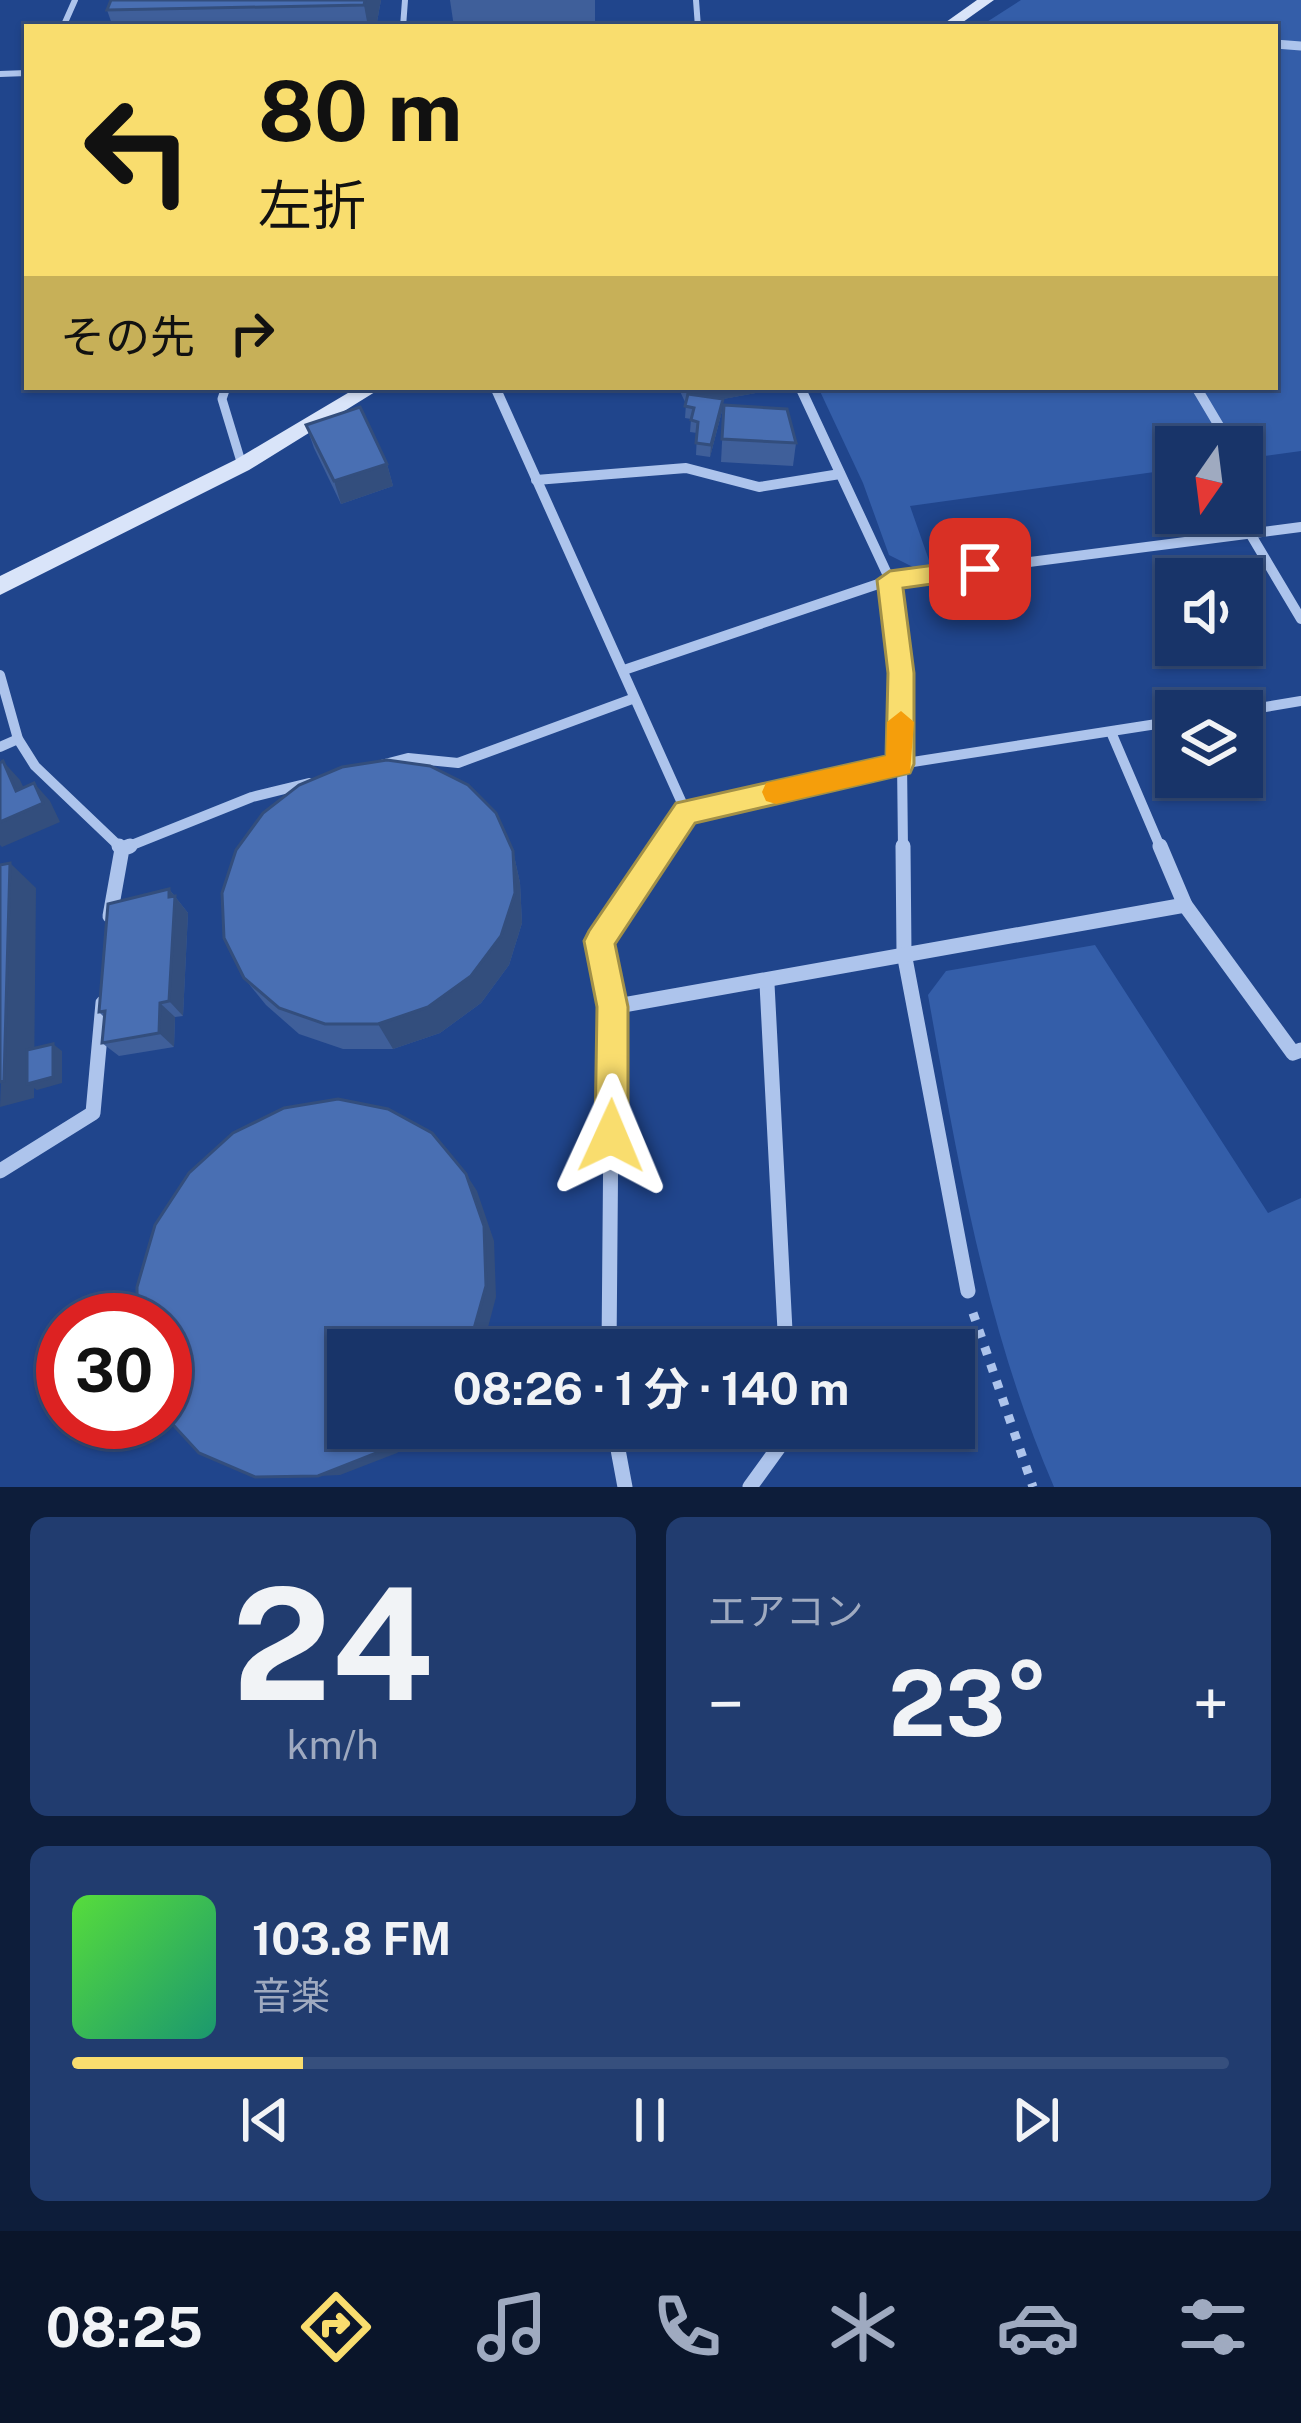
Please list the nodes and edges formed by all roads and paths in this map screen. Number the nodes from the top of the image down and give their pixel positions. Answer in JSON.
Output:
{"nodes":[{"id":1,"x":987,"y":0,"type":"edge"},
{"id":2,"x":951,"y":24,"type":"edge"},
{"id":3,"x":225,"y":390,"type":"edge"},
{"id":4,"x":369,"y":390,"type":"edge"},
{"id":5,"x":496,"y":390,"type":"edge"},
{"id":6,"x":801,"y":390,"type":"edge"},
{"id":7,"x":1198,"y":390,"type":"edge"},
{"id":8,"x":1219,"y":426,"type":"edge"},
{"id":9,"x":242,"y":465,"type":"junction"},
{"id":10,"x":840,"y":474,"type":"junction"},
{"id":11,"x":536,"y":480,"type":"junction"},
{"id":12,"x":1301,"y":527,"type":"edge"},
{"id":13,"x":1251,"y":535,"type":"junction"},
{"id":14,"x":890,"y":580,"type":"junction"},
{"id":15,"x":0,"y":586,"type":"edge"},
{"id":16,"x":1301,"y":619,"type":"edge"},
{"id":17,"x":624,"y":670,"type":"junction"},
{"id":18,"x":0,"y":675,"type":"edge"},
{"id":19,"x":632,"y":700,"type":"junction"},
{"id":20,"x":1301,"y":701,"type":"edge"},
{"id":21,"x":1263,"y":707,"type":"edge"},
{"id":22,"x":1155,"y":725,"type":"edge"},
{"id":23,"x":1111,"y":732,"type":"junction"},
{"id":24,"x":18,"y":739,"type":"junction"},
{"id":25,"x":0,"y":747,"type":"edge"},
{"id":26,"x":900,"y":764,"type":"junction"},
{"id":27,"x":364,"y":769,"type":"edge"},
{"id":28,"x":319,"y":780,"type":"edge"},
{"id":29,"x":686,"y":812,"type":"junction"},
{"id":30,"x":122,"y":849,"type":"junction"},
{"id":31,"x":1186,"y":905,"type":"junction"},
{"id":32,"x":110,"y":924,"type":"edge"},
{"id":33,"x":904,"y":953,"type":"junction"},
{"id":34,"x":766,"y":984,"type":"junction"},
{"id":35,"x":104,"y":994,"type":"edge"},
{"id":36,"x":612,"y":1007,"type":"junction"},
{"id":37,"x":1301,"y":1050,"type":"edge"},
{"id":38,"x":0,"y":1171,"type":"edge"},
{"id":39,"x":968,"y":1291,"type":"joint"},
{"id":40,"x":609,"y":1329,"type":"edge"},
{"id":41,"x":785,"y":1329,"type":"edge"},
{"id":42,"x":618,"y":1449,"type":"edge"},
{"id":43,"x":778,"y":1449,"type":"edge"},
{"id":44,"x":625,"y":1487,"type":"edge"},
{"id":45,"x":750,"y":1487,"type":"edge"},
{"id":46,"x":1033,"y":1487,"type":"edge"}],
"edges":[{"from":1,"to":2,"type":"street"},
{"from":3,"to":9,"type":"lane"},
{"from":4,"to":9,"type":"street"},
{"from":5,"to":11,"type":"street"},
{"from":6,"to":10,"type":"street"},
{"from":7,"to":8,"type":"street"},
{"from":9,"to":15,"type":"street"},
{"from":10,"to":11,"type":"street"},
{"from":10,"to":14,"type":"street"},
{"from":11,"to":17,"type":"street"},
{"from":12,"to":13,"type":"street"},
{"from":13,"to":14,"type":"street"},
{"from":13,"to":16,"type":"street"},
{"from":14,"to":17,"type":"street"},
{"from":14,"to":26,"type":"street"},
{"from":17,"to":19,"type":"street"},
{"from":18,"to":24,"type":"street"},
{"from":19,"to":27,"type":"street"},
{"from":19,"to":29,"type":"street"},
{"from":20,"to":21,"type":"street"},
{"from":22,"to":23,"type":"street"},
{"from":23,"to":26,"type":"street"},
{"from":23,"to":31,"type":"street"},
{"from":24,"to":25,"type":"street"},
{"from":24,"to":30,"type":"street"},
{"from":26,"to":29,"type":"street"},
{"from":26,"to":33,"type":"street"},
{"from":28,"to":30,"type":"street"},
{"from":29,"to":36,"type":"street"},
{"from":30,"to":32,"type":"street"},
{"from":31,"to":33,"type":"street"},
{"from":31,"to":37,"type":"street"},
{"from":33,"to":34,"type":"street"},
{"from":33,"to":39,"type":"street"},
{"from":34,"to":36,"type":"street"},
{"from":34,"to":41,"type":"street"},
{"from":35,"to":38,"type":"street"},
{"from":36,"to":40,"type":"street"},
{"from":39,"to":46,"type":"path"},
{"from":42,"to":44,"type":"street"},
{"from":43,"to":45,"type":"street"}]}
